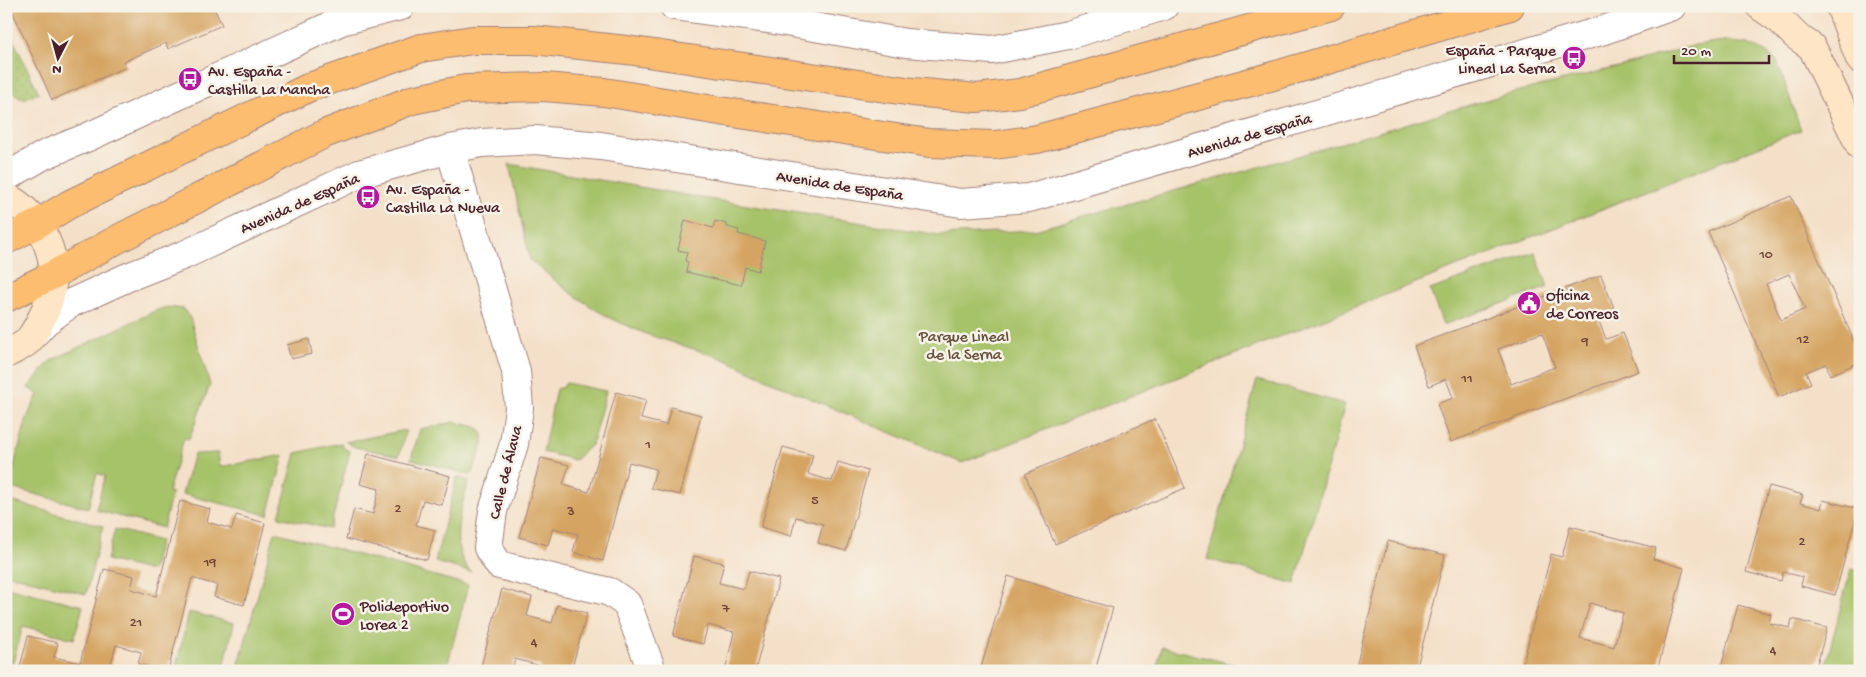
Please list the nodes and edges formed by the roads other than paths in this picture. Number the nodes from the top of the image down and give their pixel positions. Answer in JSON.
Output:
{"nodes":[{"id":1,"x":401,"y":6,"type":"edge"},
{"id":2,"x":674,"y":6,"type":"edge"},
{"id":3,"x":1164,"y":6,"type":"edge"},
{"id":4,"x":1331,"y":6,"type":"edge"},
{"id":5,"x":1510,"y":6,"type":"edge"},
{"id":6,"x":1672,"y":6,"type":"edge"},
{"id":7,"x":1760,"y":6,"type":"edge"},
{"id":8,"x":1840,"y":6,"type":"edge"},
{"id":9,"x":1860,"y":59,"type":"edge"},
{"id":10,"x":1860,"y":146,"type":"edge"},
{"id":11,"x":450,"y":149,"type":"junction"},
{"id":12,"x":6,"y":177,"type":"edge"},
{"id":13,"x":6,"y":197,"type":"edge"},
{"id":14,"x":37,"y":224,"type":"junction"},
{"id":15,"x":6,"y":240,"type":"edge"},
{"id":16,"x":53,"y":275,"type":"junction"},
{"id":17,"x":6,"y":298,"type":"edge"},
{"id":18,"x":17,"y":348,"type":"edge"},
{"id":19,"x":652,"y":671,"type":"edge"}],
"edges":[{"from":1,"to":12,"type":"street"},
{"from":2,"to":3,"type":"street"},
{"from":4,"to":14,"type":"main road"},
{"from":5,"to":16,"type":"main road"},
{"from":6,"to":11,"type":"street","name":"Avenida de España"},
{"from":7,"to":10,"type":"main road"},
{"from":8,"to":9,"type":"main road"},
{"from":11,"to":18,"type":"street","name":"Avenida de España"},
{"from":11,"to":19,"type":"street","name":"Calle de Álava"},
{"from":13,"to":14,"type":"main road","name":"Avenida de España"},
{"from":14,"to":15,"type":"main road"},
{"from":14,"to":16,"type":"main road","name":"Avenida de España"},
{"from":16,"to":17,"type":"main road"},
{"from":16,"to":18,"type":"main road","name":"Avenida de España"}]}
